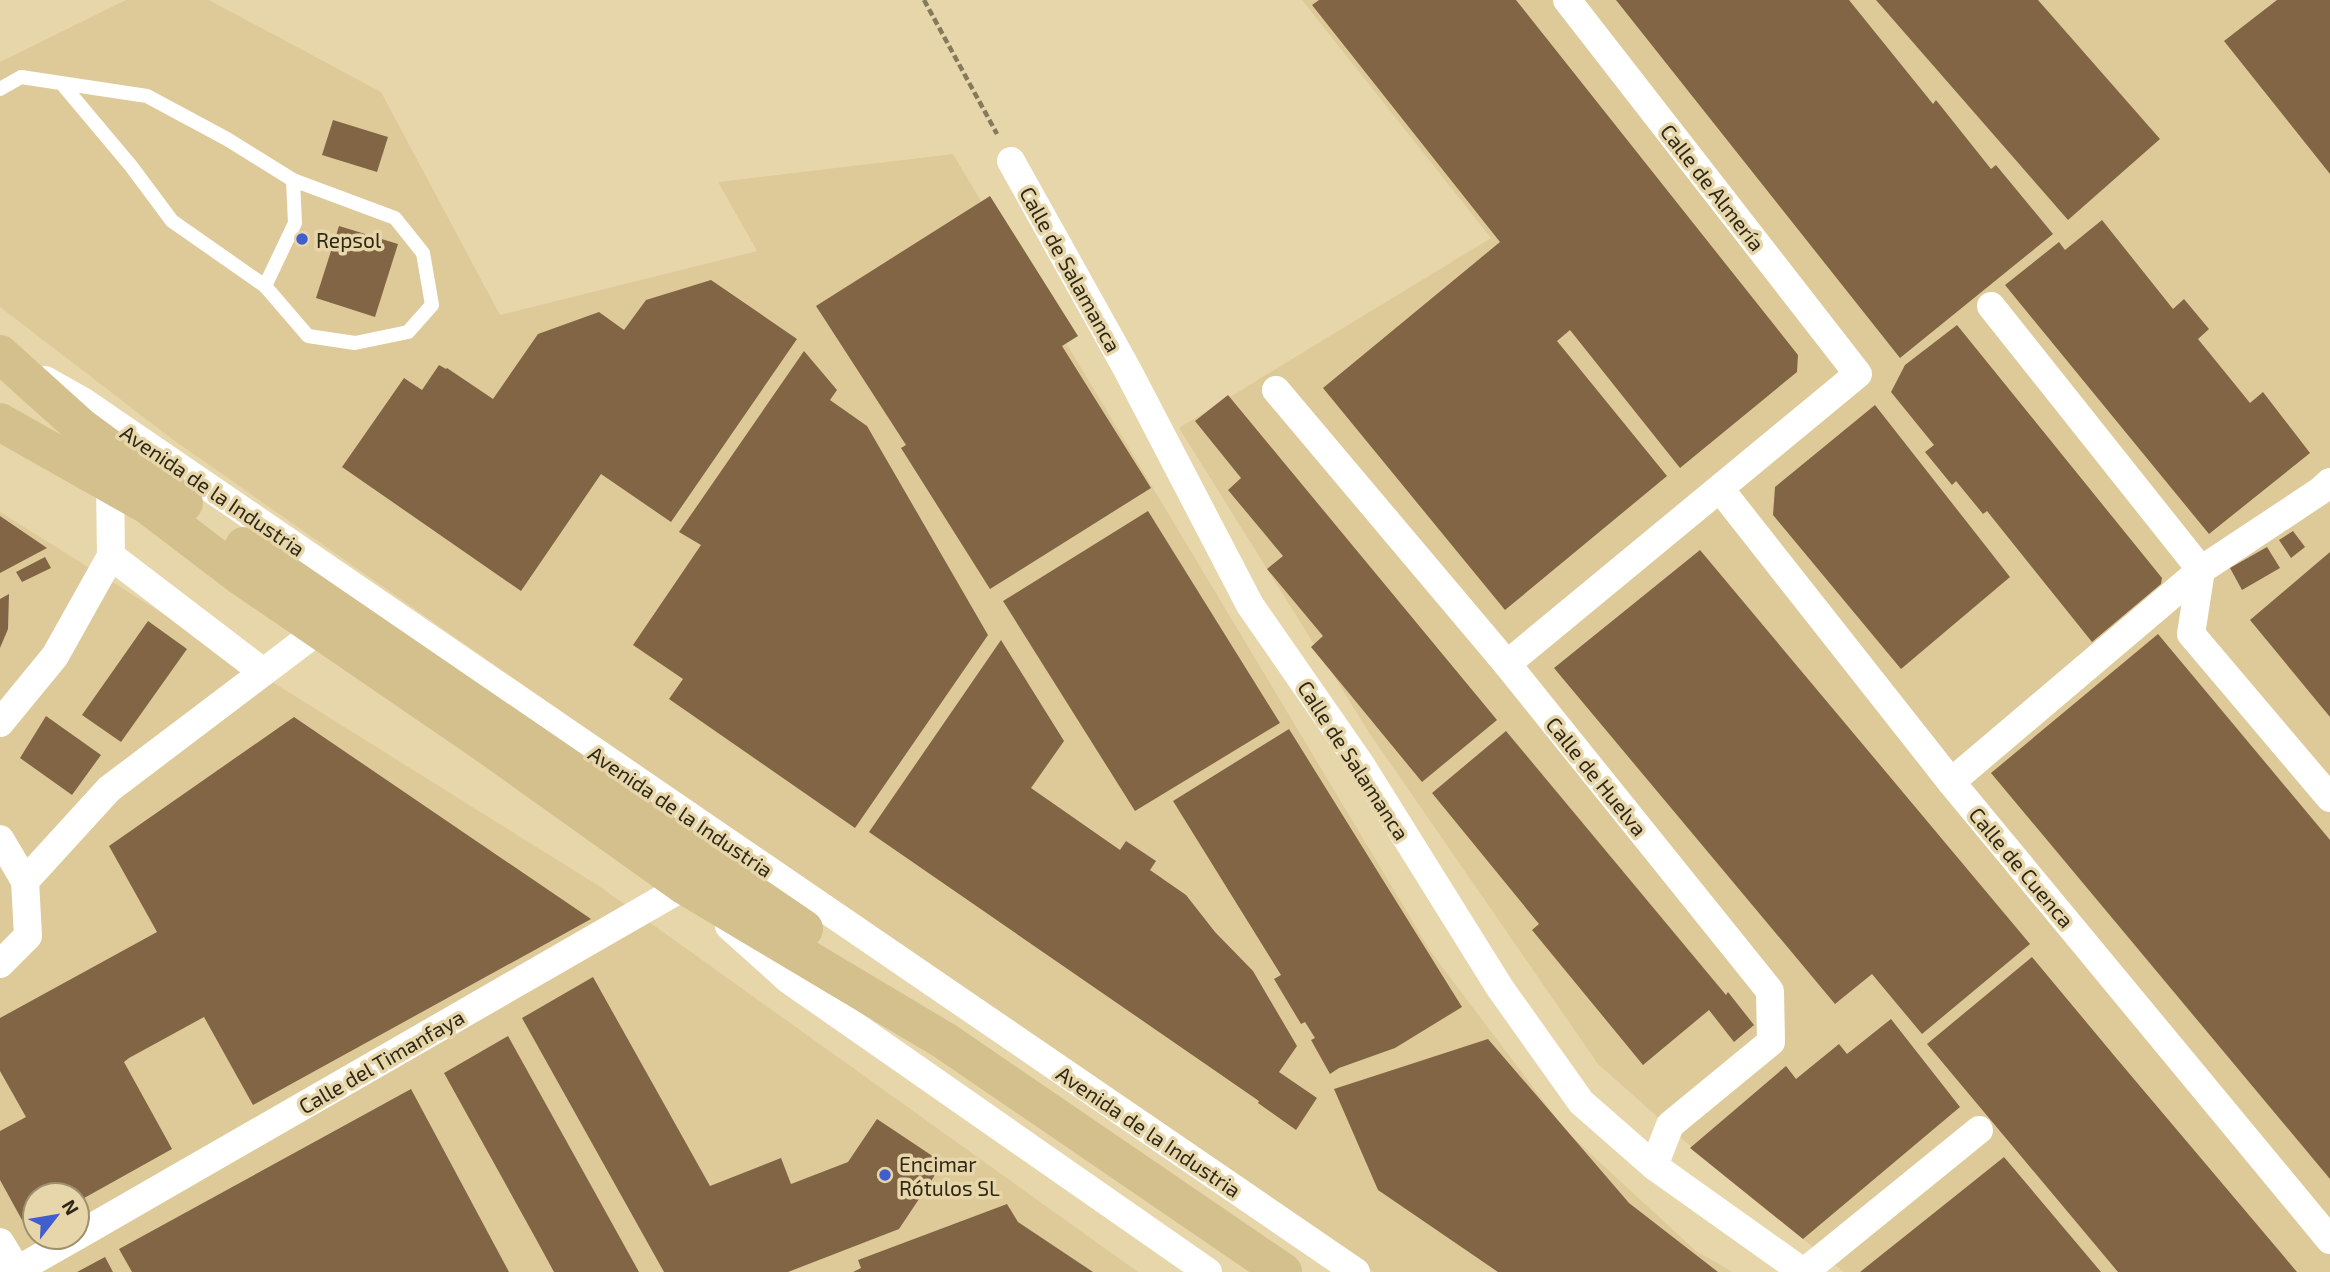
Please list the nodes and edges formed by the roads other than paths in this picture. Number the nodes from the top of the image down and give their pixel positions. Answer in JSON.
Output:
{"nodes":[{"id":1,"x":1567,"y":0,"type":"edge"},
{"id":2,"x":63,"y":85,"type":"junction"},
{"id":3,"x":0,"y":89,"type":"edge"},
{"id":4,"x":1011,"y":161,"type":"road end"},
{"id":5,"x":293,"y":180,"type":"junction"},
{"id":6,"x":265,"y":286,"type":"junction"},
{"id":7,"x":1991,"y":306,"type":"dead end"},
{"id":8,"x":1,"y":355,"type":"edge"},
{"id":9,"x":1276,"y":390,"type":"dead end"},
{"id":10,"x":0,"y":422,"type":"edge"},
{"id":11,"x":2330,"y":482,"type":"edge"},
{"id":12,"x":110,"y":484,"type":"junction"},
{"id":13,"x":1720,"y":489,"type":"junction"},
{"id":14,"x":111,"y":556,"type":"junction"},
{"id":15,"x":2201,"y":570,"type":"junction"},
{"id":16,"x":319,"y":630,"type":"junction"},
{"id":17,"x":1507,"y":664,"type":"junction"},
{"id":18,"x":263,"y":672,"type":"junction"},
{"id":19,"x":0,"y":723,"type":"edge"},
{"id":20,"x":1951,"y":782,"type":"junction"},
{"id":21,"x":2330,"y":798,"type":"edge"},
{"id":22,"x":0,"y":839,"type":"edge"},
{"id":23,"x":25,"y":881,"type":"junction"},
{"id":24,"x":685,"y":886,"type":"junction"},
{"id":25,"x":0,"y":964,"type":"edge"},
{"id":26,"x":946,"y":1041,"type":"junction"},
{"id":27,"x":1979,"y":1130,"type":"dead end"},
{"id":28,"x":1654,"y":1166,"type":"junction"},
{"id":29,"x":91,"y":1227,"type":"edge"},
{"id":30,"x":2330,"y":1240,"type":"edge"},
{"id":31,"x":0,"y":1242,"type":"edge"},
{"id":32,"x":50,"y":1251,"type":"edge"},
{"id":33,"x":16,"y":1271,"type":"edge"},
{"id":34,"x":1208,"y":1272,"type":"edge"},
{"id":35,"x":1283,"y":1272,"type":"edge"},
{"id":36,"x":1356,"y":1272,"type":"edge"},
{"id":37,"x":1804,"y":1272,"type":"edge"}],
"edges":[{"from":1,"to":13,"type":"street","name":"Calle de Almería"},
{"from":2,"to":3,"type":"lane"},
{"from":2,"to":5,"type":"lane"},
{"from":2,"to":6,"type":"lane"},
{"from":4,"to":28,"type":"street","name":"Calle de Salamanca"},
{"from":5,"to":6,"type":"lane"},
{"from":5,"to":6,"type":"lane"},
{"from":7,"to":15,"type":"street"},
{"from":8,"to":26,"type":"main road","name":"Avenida de la Industria"},
{"from":8,"to":36,"type":"street","name":"Avenida de la Industria"},
{"from":9,"to":17,"type":"street","name":"Calle de Huelva"},
{"from":10,"to":12,"type":"main road","name":"Avenida de la Industria"},
{"from":11,"to":15,"type":"street"},
{"from":12,"to":14,"type":"street"},
{"from":12,"to":16,"type":"main road","name":"Avenida de la Industria"},
{"from":13,"to":17,"type":"street"},
{"from":13,"to":20,"type":"street","name":"Calle de Cuenca"},
{"from":14,"to":18,"type":"street"},
{"from":14,"to":19,"type":"street"},
{"from":15,"to":20,"type":"street"},
{"from":15,"to":21,"type":"street"},
{"from":16,"to":18,"type":"street"},
{"from":16,"to":24,"type":"main road","name":"Avenida de la Industria"},
{"from":17,"to":28,"type":"street","name":"Calle de Huelva"},
{"from":18,"to":23,"type":"street"},
{"from":20,"to":30,"type":"street","name":"Calle de Cuenca"},
{"from":22,"to":23,"type":"street"},
{"from":23,"to":25,"type":"street"},
{"from":24,"to":26,"type":"main road","name":"Avenida de la Industria"},
{"from":24,"to":29,"type":"street","name":"Calle del Timanfaya"},
{"from":24,"to":34,"type":"street","name":"Avenida de la Industria"},
{"from":26,"to":35,"type":"main road","name":"Avenida de la Industria"},
{"from":27,"to":37,"type":"street","name":"Calle de Salamanca"},
{"from":28,"to":37,"type":"street","name":"Calle de Salamanca"},
{"from":31,"to":33,"type":"street"},
{"from":32,"to":33,"type":"street","name":"Calle del Timanfaya"}]}
